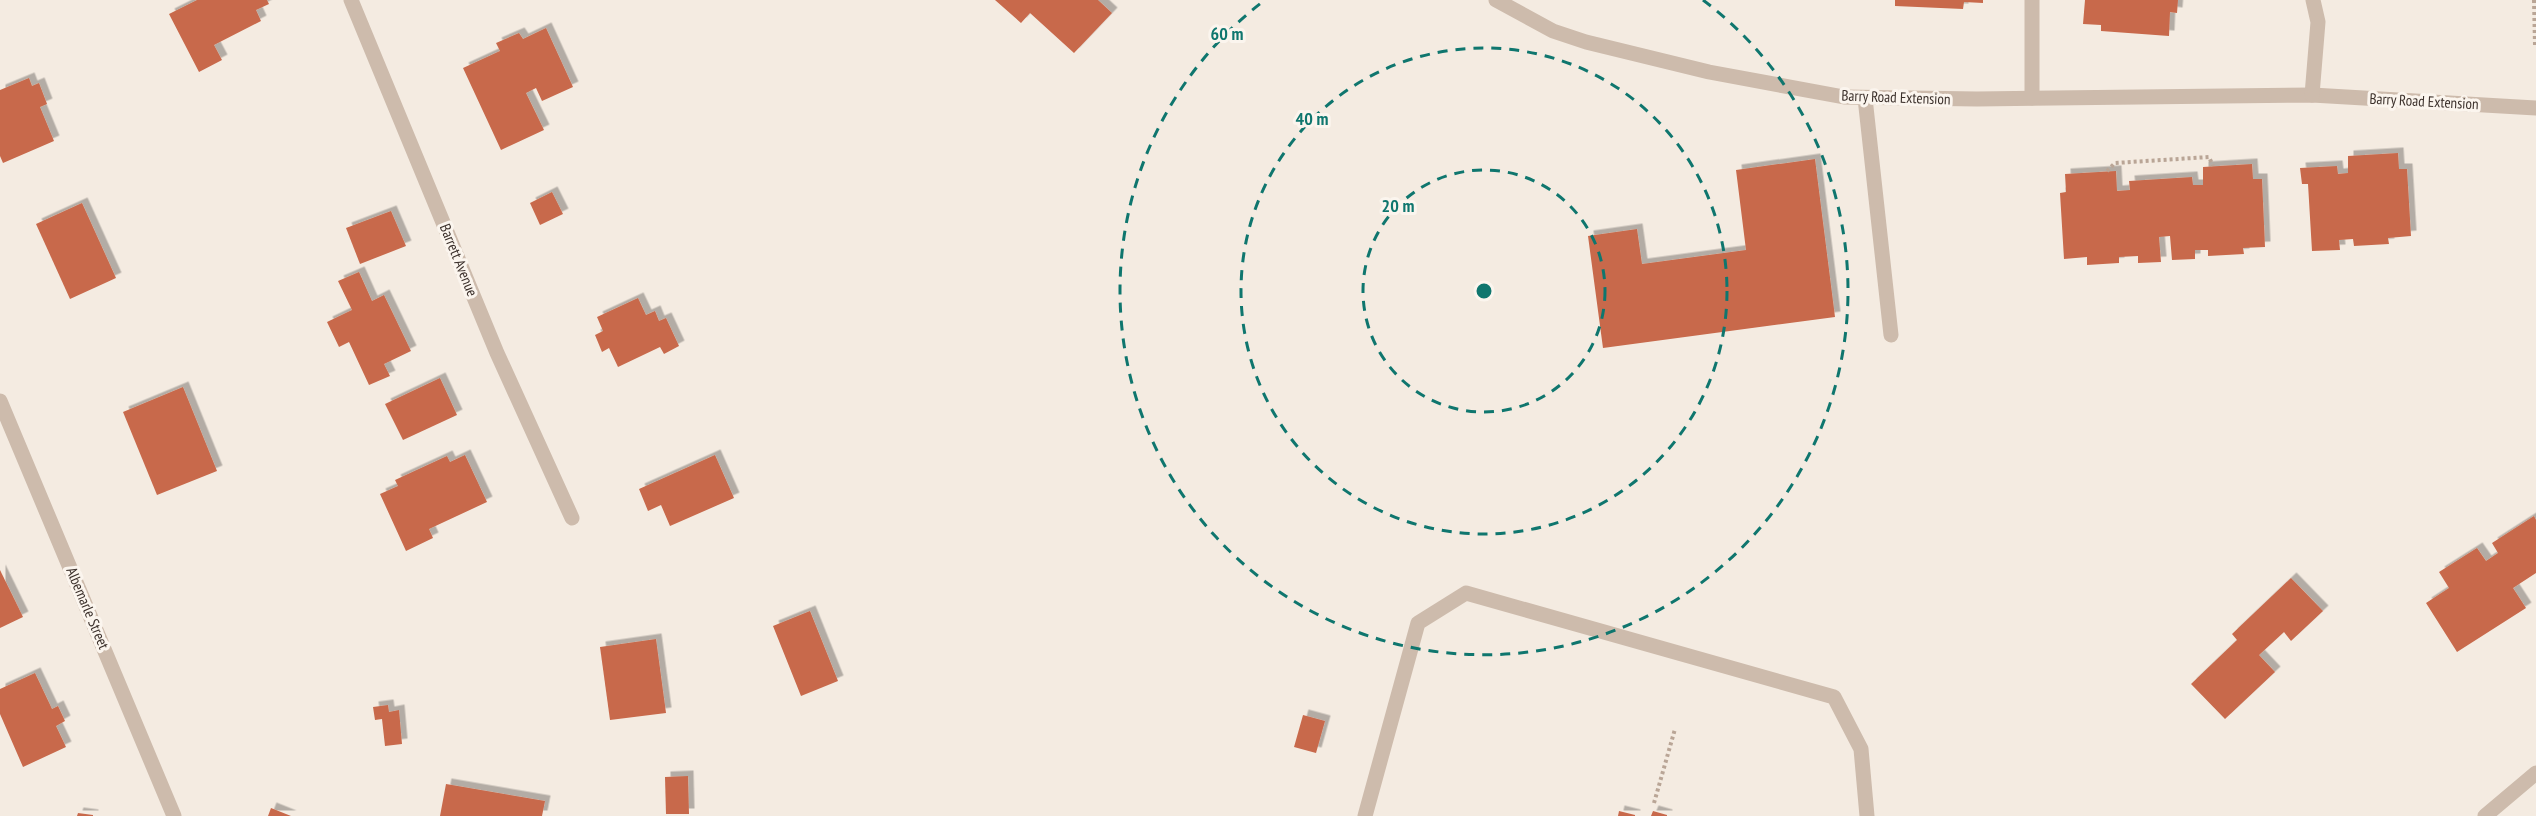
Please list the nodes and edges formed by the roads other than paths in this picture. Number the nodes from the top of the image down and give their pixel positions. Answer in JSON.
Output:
{"nodes":[{"id":1,"x":351,"y":0,"type":"edge"},
{"id":2,"x":1496,"y":0,"type":"edge"},
{"id":3,"x":2032,"y":0,"type":"edge"},
{"id":4,"x":2313,"y":0,"type":"edge"},
{"id":5,"x":2312,"y":94,"type":"junction"},
{"id":6,"x":1865,"y":98,"type":"junction"},
{"id":7,"x":2032,"y":98,"type":"junction"},
{"id":8,"x":2536,"y":108,"type":"edge"},
{"id":9,"x":1891,"y":335,"type":"dead end"},
{"id":10,"x":0,"y":401,"type":"edge"},
{"id":11,"x":572,"y":518,"type":"dead end"},
{"id":12,"x":2536,"y":773,"type":"edge"},
{"id":13,"x":174,"y":816,"type":"edge"},
{"id":14,"x":1365,"y":816,"type":"edge"},
{"id":15,"x":1867,"y":816,"type":"edge"},
{"id":16,"x":2485,"y":816,"type":"edge"}],
"edges":[{"from":1,"to":11,"type":"street","name":"Barrett Avenue"},
{"from":2,"to":6,"type":"street","name":"Barry Road Extension"},
{"from":3,"to":7,"type":"street"},
{"from":4,"to":5,"type":"street"},
{"from":5,"to":7,"type":"street","name":"Barry Road Extension"},
{"from":5,"to":8,"type":"street","name":"Barry Road Extension"},
{"from":6,"to":7,"type":"street","name":"Barry Road Extension"},
{"from":6,"to":9,"type":"street"},
{"from":10,"to":13,"type":"street","name":"Albemarle Street"},
{"from":12,"to":16,"type":"street"},
{"from":14,"to":15,"type":"street"}]}
